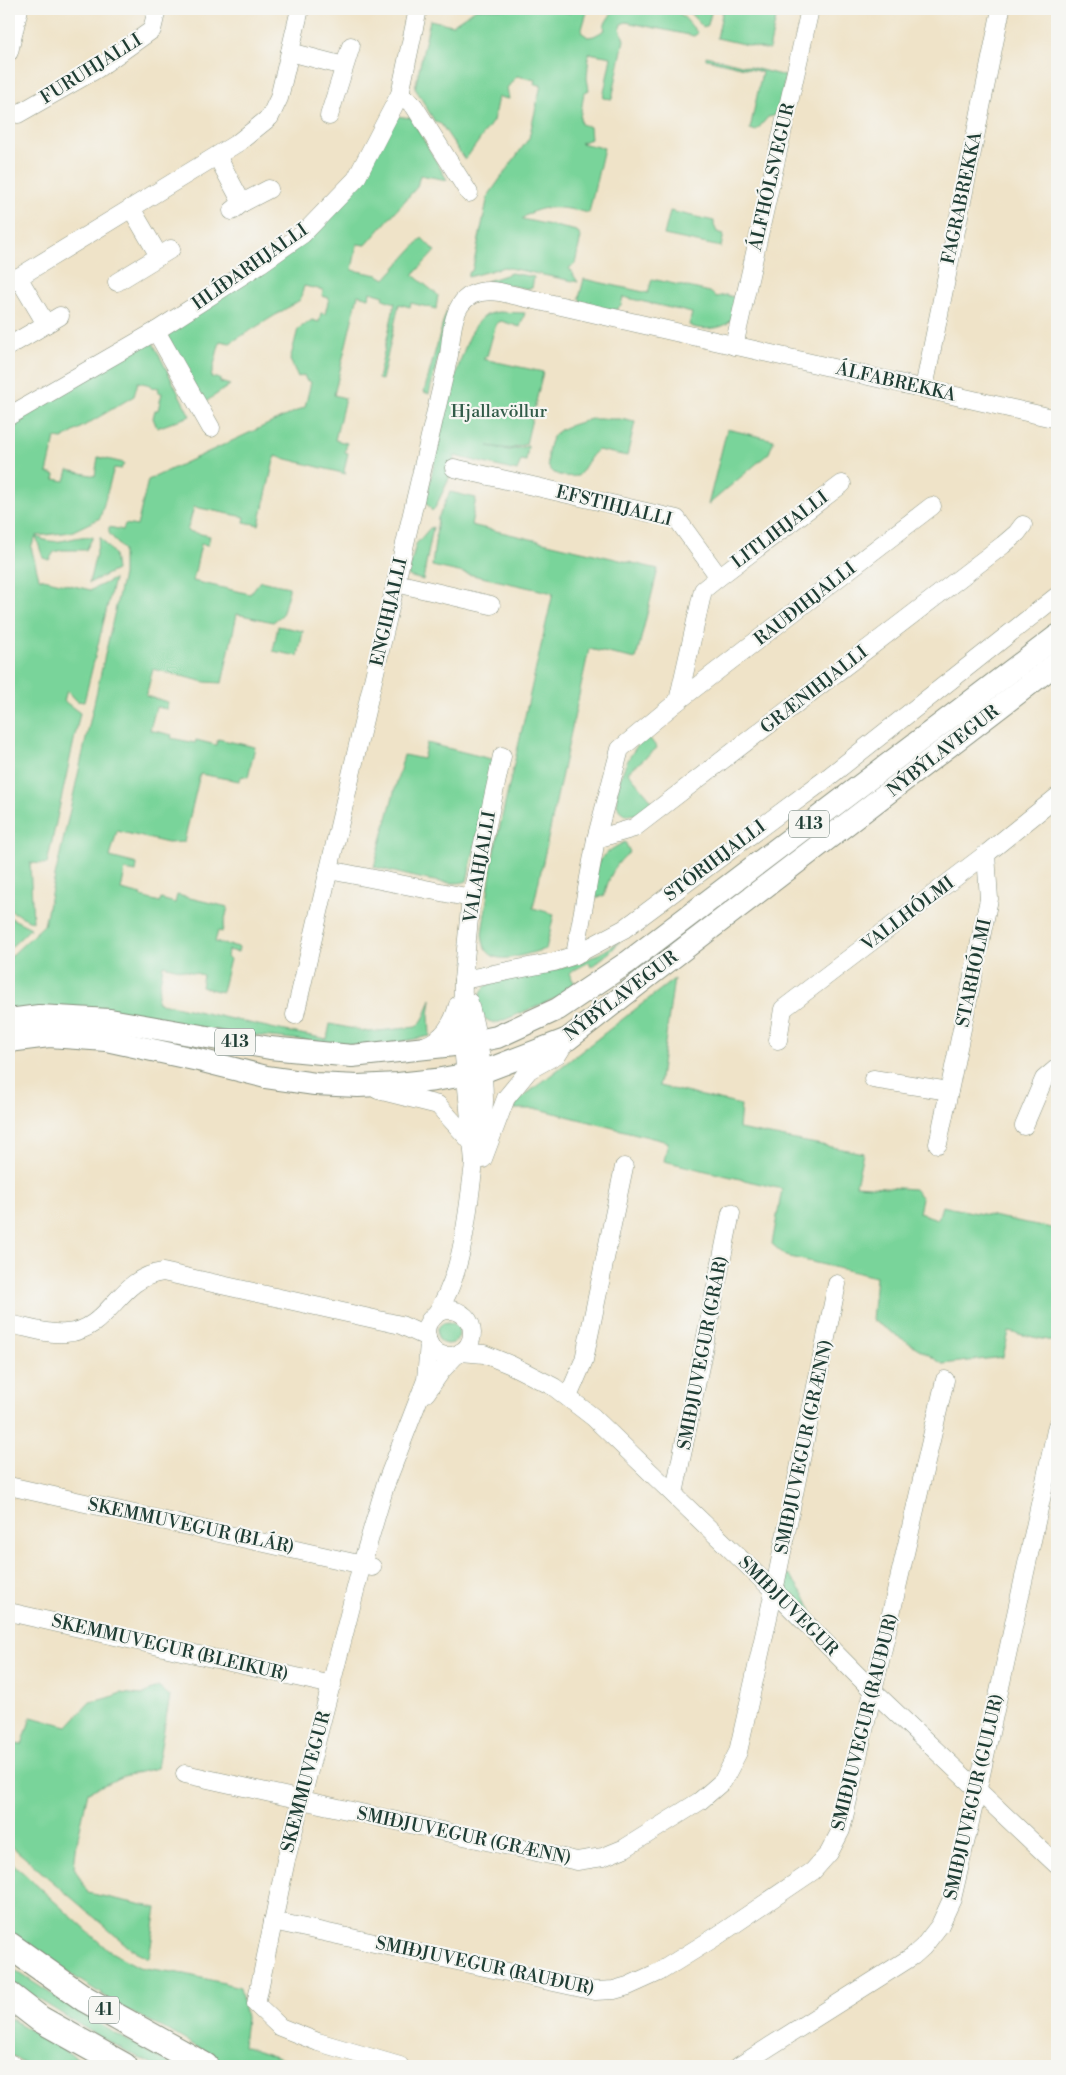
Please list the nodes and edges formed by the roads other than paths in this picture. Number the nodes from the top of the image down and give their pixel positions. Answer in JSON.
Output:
{"nodes":[{"id":1,"x":19,"y":9,"type":"edge"},
{"id":2,"x":157,"y":9,"type":"edge"},
{"id":3,"x":300,"y":9,"type":"edge"},
{"id":4,"x":418,"y":9,"type":"edge"},
{"id":5,"x":810,"y":9,"type":"edge"},
{"id":6,"x":1001,"y":9,"type":"edge"},
{"id":7,"x":351,"y":46,"type":"dead end"},
{"id":8,"x":9,"y":52,"type":"edge"},
{"id":9,"x":290,"y":52,"type":"junction"},
{"id":10,"x":344,"y":66,"type":"junction"},
{"id":11,"x":400,"y":94,"type":"junction"},
{"id":12,"x":9,"y":112,"type":"edge"},
{"id":13,"x":329,"y":116,"type":"dead end"},
{"id":14,"x":216,"y":156,"type":"junction"},
{"id":15,"x":269,"y":190,"type":"dead end"},
{"id":16,"x":469,"y":193,"type":"dead end"},
{"id":17,"x":131,"y":208,"type":"junction"},
{"id":18,"x":13,"y":280,"type":"edge"},
{"id":19,"x":117,"y":282,"type":"dead end"},
{"id":20,"x":156,"y":331,"type":"junction"},
{"id":21,"x":9,"y":346,"type":"edge"},
{"id":22,"x":734,"y":346,"type":"junction"},
{"id":23,"x":924,"y":388,"type":"junction"},
{"id":24,"x":9,"y":416,"type":"edge"},
{"id":25,"x":1057,"y":419,"type":"edge"},
{"id":26,"x":211,"y":428,"type":"dead end"},
{"id":27,"x":454,"y":468,"type":"dead end"},
{"id":28,"x":842,"y":484,"type":"dead end"},
{"id":29,"x":932,"y":506,"type":"dead end"},
{"id":30,"x":1023,"y":525,"type":"dead end"},
{"id":31,"x":719,"y":577,"type":"junction"},
{"id":32,"x":396,"y":583,"type":"junction"},
{"id":33,"x":1057,"y":596,"type":"edge"},
{"id":34,"x":492,"y":605,"type":"dead end"},
{"id":35,"x":1057,"y":636,"type":"edge"},
{"id":36,"x":1057,"y":663,"type":"edge"},
{"id":37,"x":678,"y":702,"type":"junction"},
{"id":38,"x":502,"y":756,"type":"dead end"},
{"id":39,"x":1057,"y":796,"type":"edge"},
{"id":40,"x":596,"y":839,"type":"junction"},
{"id":41,"x":986,"y":854,"type":"junction"},
{"id":42,"x":329,"y":870,"type":"junction"},
{"id":43,"x":472,"y":898,"type":"junction"},
{"id":44,"x":576,"y":955,"type":"junction"},
{"id":45,"x":463,"y":980,"type":"junction"},
{"id":46,"x":295,"y":1014,"type":"dead end"},
{"id":47,"x":9,"y":1020,"type":"edge"},
{"id":48,"x":568,"y":1039,"type":"junction"},
{"id":49,"x":778,"y":1040,"type":"dead end"},
{"id":50,"x":9,"y":1041,"type":"edge"},
{"id":51,"x":471,"y":1042,"type":"junction"},
{"id":52,"x":415,"y":1050,"type":"junction"},
{"id":53,"x":1057,"y":1068,"type":"edge"},
{"id":54,"x":474,"y":1073,"type":"junction"},
{"id":55,"x":873,"y":1079,"type":"dead end"},
{"id":56,"x":358,"y":1086,"type":"junction"},
{"id":57,"x":949,"y":1091,"type":"junction"},
{"id":58,"x":1024,"y":1126,"type":"dead end"},
{"id":59,"x":473,"y":1144,"type":"junction"},
{"id":60,"x":938,"y":1144,"type":"dead end"},
{"id":61,"x":474,"y":1162,"type":"junction"},
{"id":62,"x":624,"y":1167,"type":"dead end"},
{"id":63,"x":471,"y":1192,"type":"junction"},
{"id":64,"x":731,"y":1213,"type":"dead end"},
{"id":65,"x":458,"y":1262,"type":"junction"},
{"id":66,"x":837,"y":1284,"type":"dead end"},
{"id":67,"x":9,"y":1324,"type":"edge"},
{"id":68,"x":470,"y":1326,"type":"junction"},
{"id":69,"x":430,"y":1330,"type":"junction"},
{"id":70,"x":459,"y":1354,"type":"junction"},
{"id":71,"x":511,"y":1365,"type":"junction"},
{"id":72,"x":945,"y":1380,"type":"dead end"},
{"id":73,"x":568,"y":1397,"type":"junction"},
{"id":74,"x":415,"y":1410,"type":"junction"},
{"id":75,"x":1057,"y":1426,"type":"edge"},
{"id":76,"x":9,"y":1486,"type":"edge"},
{"id":77,"x":674,"y":1494,"type":"junction"},
{"id":78,"x":368,"y":1565,"type":"junction"},
{"id":79,"x":774,"y":1591,"type":"junction"},
{"id":80,"x":9,"y":1612,"type":"edge"},
{"id":81,"x":332,"y":1685,"type":"junction"},
{"id":82,"x":874,"y":1692,"type":"junction"},
{"id":83,"x":185,"y":1774,"type":"dead end"},
{"id":84,"x":978,"y":1790,"type":"junction"},
{"id":85,"x":301,"y":1800,"type":"junction"},
{"id":86,"x":1056,"y":1868,"type":"edge"},
{"id":87,"x":273,"y":1922,"type":"junction"},
{"id":88,"x":9,"y":1945,"type":"edge"},
{"id":89,"x":9,"y":1995,"type":"edge"},
{"id":90,"x":9,"y":2002,"type":"edge"},
{"id":91,"x":40,"y":2019,"type":"junction"},
{"id":92,"x":9,"y":2063,"type":"edge"},
{"id":93,"x":15,"y":2066,"type":"edge"},
{"id":94,"x":124,"y":2066,"type":"edge"},
{"id":95,"x":205,"y":2066,"type":"edge"},
{"id":96,"x":400,"y":2066,"type":"edge"},
{"id":97,"x":739,"y":2066,"type":"edge"}],
"edges":[{"from":1,"to":8,"type":"street"},
{"from":2,"to":12,"type":"street","name":"FURUHJALLI"},
{"from":3,"to":9,"type":"street"},
{"from":4,"to":11,"type":"street","name":"HLÍÐARHJALLI"},
{"from":5,"to":22,"type":"street","name":"ÁLFHÓLSVEGUR"},
{"from":6,"to":23,"type":"street","name":"FAGRABREKKA"},
{"from":7,"to":10,"type":"street"},
{"from":9,"to":10,"type":"street"},
{"from":9,"to":14,"type":"street"},
{"from":10,"to":13,"type":"street"},
{"from":11,"to":16,"type":"street"},
{"from":11,"to":20,"type":"street","name":"HLÍÐARHJALLI"},
{"from":14,"to":15,"type":"street"},
{"from":14,"to":17,"type":"street"},
{"from":17,"to":18,"type":"street"},
{"from":17,"to":19,"type":"street"},
{"from":18,"to":21,"type":"street"},
{"from":20,"to":24,"type":"street","name":"HLÍÐARHJALLI"},
{"from":20,"to":26,"type":"street"},
{"from":22,"to":23,"type":"street","name":"ÁLFABREKKA"},
{"from":22,"to":32,"type":"street","name":"ENGIHJALLI"},
{"from":23,"to":25,"type":"street","name":"ÁLFABREKKA"},
{"from":27,"to":31,"type":"street","name":"EFSTIHJALLI"},
{"from":28,"to":31,"type":"street","name":"LITLIHJALLI"},
{"from":29,"to":37,"type":"street","name":"RAUÐIHJALLI"},
{"from":30,"to":40,"type":"street","name":"GRÆNIHJALLI"},
{"from":31,"to":37,"type":"street"},
{"from":32,"to":34,"type":"street"},
{"from":32,"to":42,"type":"street","name":"ENGIHJALLI"},
{"from":33,"to":44,"type":"street","name":"STÓRIHJALLI"},
{"from":35,"to":51,"type":"main road","name":"NÝBÝLAVEGUR","number":"413"},
{"from":36,"to":48,"type":"main road","name":"NÝBÝLAVEGUR","number":"413"},
{"from":37,"to":40,"type":"street"},
{"from":38,"to":43,"type":"street","name":"VALAHJALLI"},
{"from":39,"to":41,"type":"street","name":"VALLHÓLMI"},
{"from":40,"to":44,"type":"street"},
{"from":41,"to":49,"type":"street","name":"VALLHÓLMI"},
{"from":41,"to":57,"type":"street","name":"STARHÓLMI"},
{"from":42,"to":43,"type":"street"},
{"from":42,"to":46,"type":"street","name":"ENGIHJALLI"},
{"from":43,"to":45,"type":"street","name":"VALAHJALLI"},
{"from":44,"to":45,"type":"street","name":"STÓRIHJALLI"},
{"from":45,"to":51,"type":"street","name":"VALAHJALLI"},
{"from":45,"to":52,"type":"street","name":"NÝBÝLAVEGUR"},
{"from":47,"to":52,"type":"main road","name":"NÝBÝLAVEGUR","number":"413"},
{"from":48,"to":54,"type":"main road","name":"NÝBÝLAVEGUR","number":"413"},
{"from":48,"to":63,"type":"street"},
{"from":50,"to":56,"type":"main road","name":"NÝBÝLAVEGUR","number":"413"},
{"from":51,"to":52,"type":"main road","name":"NÝBÝLAVEGUR","number":"413"},
{"from":51,"to":54,"type":"street","name":"VALAHJALLI"},
{"from":53,"to":58,"type":"street"},
{"from":54,"to":56,"type":"main road","name":"NÝBÝLAVEGUR","number":"413"},
{"from":54,"to":59,"type":"street","name":"SKEMMUVEGUR"},
{"from":54,"to":61,"type":"street","name":"SKEMMUVEGUR"},
{"from":55,"to":57,"type":"street"},
{"from":56,"to":59,"type":"street"},
{"from":57,"to":60,"type":"street","name":"STARHÓLMI"},
{"from":59,"to":61,"type":"street","name":"SKEMMUVEGUR"},
{"from":61,"to":63,"type":"street","name":"SKEMMUVEGUR"},
{"from":62,"to":73,"type":"street"},
{"from":63,"to":65,"type":"street","name":"SKEMMUVEGUR"},
{"from":64,"to":77,"type":"street","name":"SMIÐJUVEGUR (GRÁR)"},
{"from":65,"to":68,"type":"street","name":"SKEMMUVEGUR"},
{"from":65,"to":69,"type":"street","name":"SKEMMUVEGUR"},
{"from":66,"to":79,"type":"street","name":"SMIÐJUVEGUR (GRÆNN)"},
{"from":67,"to":69,"type":"street"},
{"from":68,"to":69,"type":"street"},
{"from":68,"to":70,"type":"street"},
{"from":68,"to":71,"type":"street","name":"SMIÐJUVEGUR"},
{"from":69,"to":70,"type":"street"},
{"from":69,"to":74,"type":"street","name":"SKEMMUVEGUR"},
{"from":70,"to":71,"type":"street","name":"SMIÐJUVEGUR"},
{"from":70,"to":74,"type":"street","name":"SKEMMUVEGUR"},
{"from":71,"to":73,"type":"street","name":"SMIÐJUVEGUR"},
{"from":72,"to":82,"type":"street","name":"SMIÐJUVEGUR (RAUÐUR)"},
{"from":73,"to":77,"type":"street","name":"SMIÐJUVEGUR"},
{"from":74,"to":78,"type":"street","name":"SKEMMUVEGUR"},
{"from":75,"to":84,"type":"street","name":"SMIÐJUVEGUR (GULUR)"},
{"from":76,"to":78,"type":"street","name":"SKEMMUVEGUR (BLÁR)"},
{"from":77,"to":79,"type":"street","name":"SMIÐJUVEGUR"},
{"from":78,"to":81,"type":"street","name":"SKEMMUVEGUR"},
{"from":79,"to":82,"type":"street","name":"SMIÐJUVEGUR"},
{"from":79,"to":85,"type":"street","name":"SMIÐJUVEGUR (GRÆNN)"},
{"from":80,"to":81,"type":"street","name":"SKEMMUVEGUR (BLEIKUR)"},
{"from":81,"to":85,"type":"street","name":"SKEMMUVEGUR"},
{"from":82,"to":84,"type":"street","name":"SMIÐJUVEGUR"},
{"from":82,"to":87,"type":"street","name":"SMIÐJUVEGUR (RAUÐUR)"},
{"from":83,"to":85,"type":"street","name":"SMIÐJUVEGUR (GRÆNN)"},
{"from":84,"to":86,"type":"street","name":"SMIÐJUVEGUR"},
{"from":84,"to":97,"type":"street","name":"SMIÐJUVEGUR (GULUR)"},
{"from":85,"to":87,"type":"street","name":"SKEMMUVEGUR"},
{"from":87,"to":96,"type":"street","name":"SKEMMUVEGUR"},
{"from":88,"to":95,"type":"highway","number":"41"},
{"from":89,"to":91,"type":"highway","number":"41"},
{"from":90,"to":91,"type":"highway"},
{"from":91,"to":94,"type":"highway","number":"41"},
{"from":92,"to":93,"type":"street"}]}
